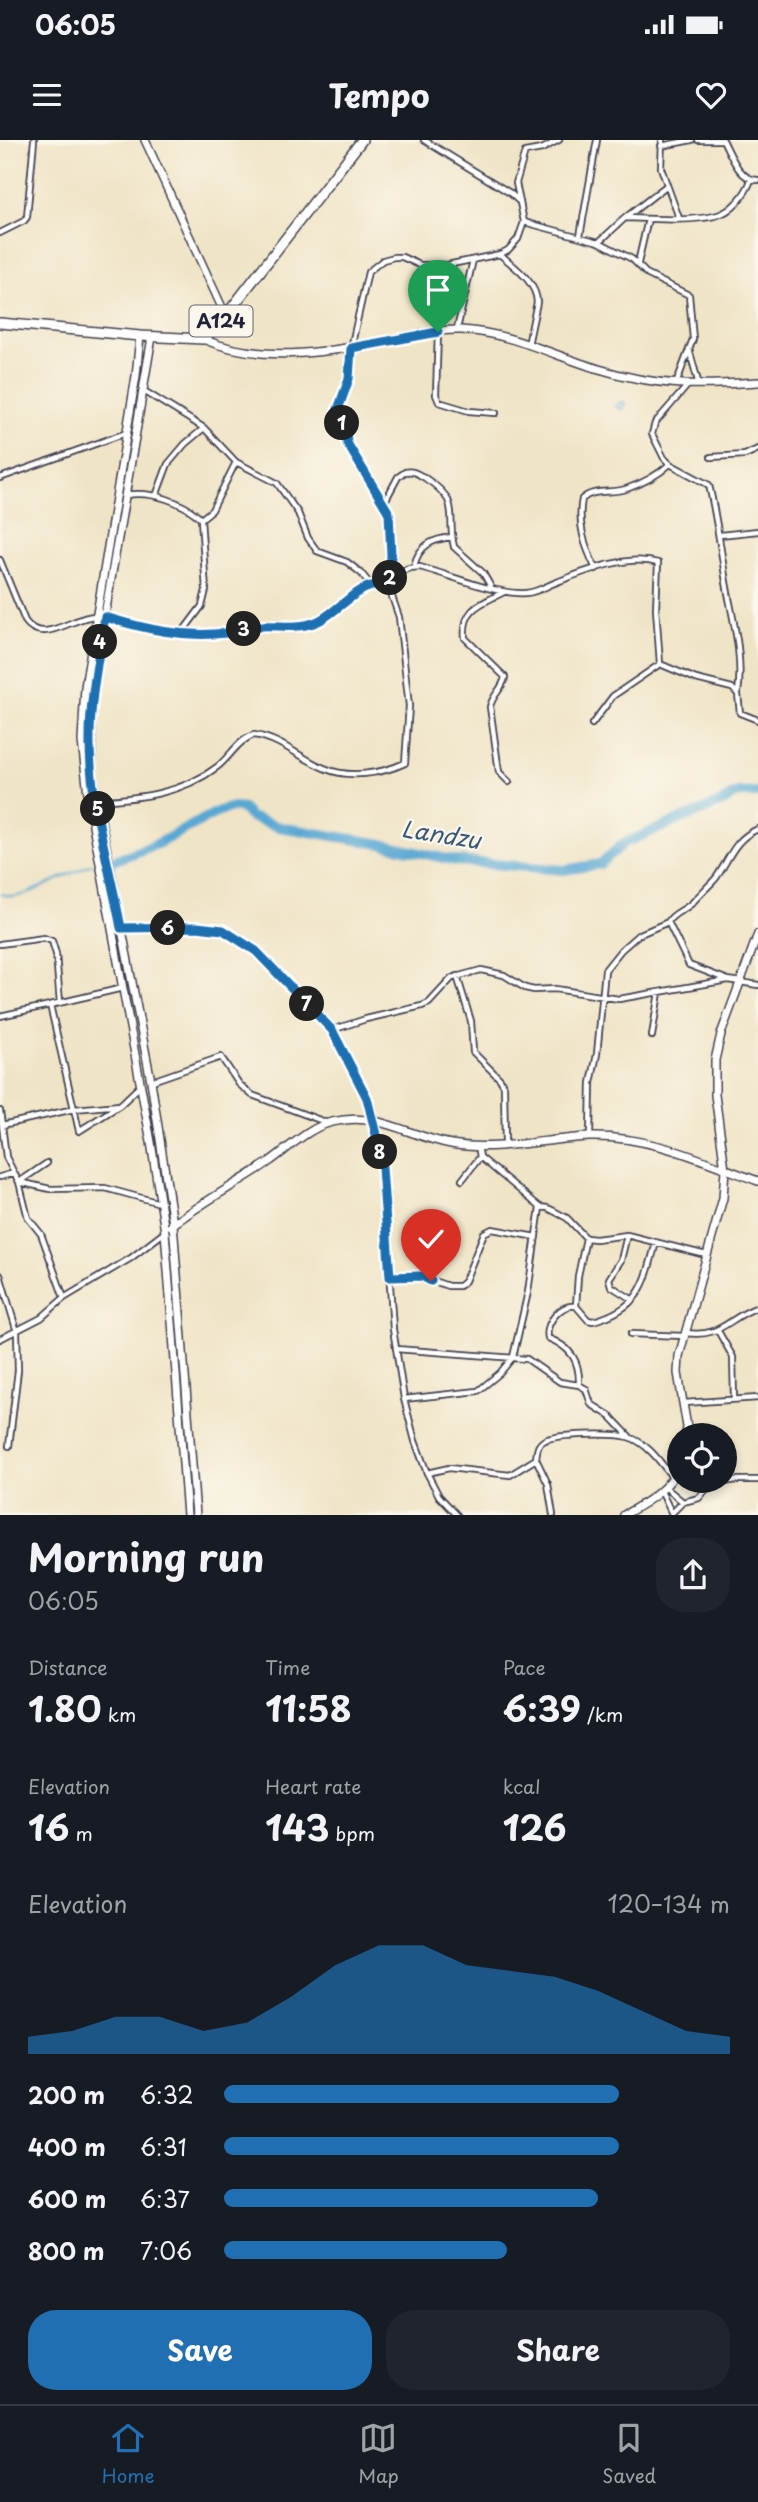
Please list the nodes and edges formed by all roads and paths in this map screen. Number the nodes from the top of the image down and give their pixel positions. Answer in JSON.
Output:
{"nodes":[{"id":1,"x":34,"y":140,"type":"edge"},
{"id":2,"x":145,"y":140,"type":"edge"},
{"id":3,"x":362,"y":140,"type":"edge"},
{"id":4,"x":424,"y":140,"type":"edge"},
{"id":5,"x":559,"y":140,"type":"edge"},
{"id":6,"x":597,"y":140,"type":"edge"},
{"id":7,"x":692,"y":140,"type":"edge"},
{"id":8,"x":698,"y":140,"type":"edge"},
{"id":9,"x":723,"y":140,"type":"edge"},
{"id":10,"x":662,"y":143,"type":"edge"},
{"id":11,"x":751,"y":180,"type":"junction"},
{"id":12,"x":758,"y":180,"type":"edge"},
{"id":13,"x":666,"y":186,"type":"junction"},
{"id":14,"x":521,"y":204,"type":"junction"},
{"id":15,"x":625,"y":218,"type":"junction"},
{"id":16,"x":679,"y":218,"type":"junction"},
{"id":17,"x":648,"y":219,"type":"junction"},
{"id":18,"x":524,"y":222,"type":"junction"},
{"id":19,"x":0,"y":233,"type":"edge"},
{"id":20,"x":580,"y":236,"type":"junction"},
{"id":21,"x":598,"y":242,"type":"junction"},
{"id":22,"x":500,"y":254,"type":"junction"},
{"id":23,"x":473,"y":260,"type":"junction"},
{"id":24,"x":638,"y":263,"type":"junction"},
{"id":25,"x":225,"y":314,"type":"junction"},
{"id":26,"x":0,"y":323,"type":"edge"},
{"id":27,"x":457,"y":330,"type":"junction"},
{"id":28,"x":438,"y":332,"type":"junction"},
{"id":29,"x":139,"y":336,"type":"junction"},
{"id":30,"x":152,"y":337,"type":"junction"},
{"id":31,"x":203,"y":339,"type":"junction"},
{"id":32,"x":528,"y":346,"type":"junction"},
{"id":33,"x":351,"y":348,"type":"junction"},
{"id":34,"x":689,"y":349,"type":"junction"},
{"id":35,"x":758,"y":382,"type":"edge"},
{"id":36,"x":676,"y":385,"type":"junction"},
{"id":37,"x":688,"y":385,"type":"junction"},
{"id":38,"x":699,"y":385,"type":"junction"},
{"id":39,"x":143,"y":391,"type":"junction"},
{"id":40,"x":496,"y":413,"type":"dead end"},
{"id":41,"x":204,"y":428,"type":"junction"},
{"id":42,"x":126,"y":433,"type":"junction"},
{"id":43,"x":758,"y":449,"type":"edge"},
{"id":44,"x":711,"y":457,"type":"dead end"},
{"id":45,"x":236,"y":462,"type":"junction"},
{"id":46,"x":670,"y":464,"type":"junction"},
{"id":47,"x":0,"y":478,"type":"edge"},
{"id":48,"x":126,"y":495,"type":"junction"},
{"id":49,"x":156,"y":496,"type":"junction"},
{"id":50,"x":384,"y":503,"type":"junction"},
{"id":51,"x":201,"y":519,"type":"junction"},
{"id":52,"x":758,"y":531,"type":"edge"},
{"id":53,"x":720,"y":535,"type":"junction"},
{"id":54,"x":452,"y":537,"type":"junction"},
{"id":55,"x":0,"y":560,"type":"edge"},
{"id":56,"x":414,"y":566,"type":"junction"},
{"id":57,"x":596,"y":569,"type":"junction"},
{"id":58,"x":390,"y":577,"type":"junction"},
{"id":59,"x":371,"y":585,"type":"junction"},
{"id":60,"x":389,"y":588,"type":"junction"},
{"id":61,"x":492,"y":588,"type":"junction"},
{"id":62,"x":505,"y":592,"type":"junction"},
{"id":63,"x":100,"y":616,"type":"junction"},
{"id":64,"x":180,"y":635,"type":"junction"},
{"id":65,"x":660,"y":664,"type":"junction"},
{"id":66,"x":738,"y":694,"type":"junction"},
{"id":67,"x":758,"y":720,"type":"edge"},
{"id":68,"x":592,"y":724,"type":"dead end"},
{"id":69,"x":509,"y":782,"type":"dead end"},
{"id":70,"x":96,"y":801,"type":"junction"},
{"id":71,"x":758,"y":829,"type":"edge"},
{"id":72,"x":668,"y":922,"type":"junction"},
{"id":73,"x":121,"y":928,"type":"junction"},
{"id":74,"x":758,"y":934,"type":"edge"},
{"id":75,"x":0,"y":944,"type":"edge"},
{"id":76,"x":457,"y":976,"type":"junction"},
{"id":77,"x":728,"y":980,"type":"junction"},
{"id":78,"x":740,"y":982,"type":"junction"},
{"id":79,"x":758,"y":985,"type":"edge"},
{"id":80,"x":122,"y":988,"type":"junction"},
{"id":81,"x":659,"y":992,"type":"junction"},
{"id":82,"x":602,"y":996,"type":"junction"},
{"id":83,"x":60,"y":1003,"type":"junction"},
{"id":84,"x":50,"y":1005,"type":"junction"},
{"id":85,"x":0,"y":1016,"type":"edge"},
{"id":86,"x":332,"y":1030,"type":"junction"},
{"id":87,"x":652,"y":1037,"type":"dead end"},
{"id":88,"x":151,"y":1081,"type":"junction"},
{"id":89,"x":141,"y":1085,"type":"junction"},
{"id":90,"x":120,"y":1105,"type":"junction"},
{"id":91,"x":74,"y":1109,"type":"junction"},
{"id":92,"x":0,"y":1111,"type":"edge"},
{"id":93,"x":372,"y":1119,"type":"junction"},
{"id":94,"x":329,"y":1123,"type":"junction"},
{"id":95,"x":2,"y":1125,"type":"junction"},
{"id":96,"x":590,"y":1137,"type":"junction"},
{"id":97,"x":505,"y":1144,"type":"junction"},
{"id":98,"x":478,"y":1146,"type":"junction"},
{"id":99,"x":480,"y":1157,"type":"junction"},
{"id":100,"x":47,"y":1163,"type":"dead end"},
{"id":101,"x":725,"y":1169,"type":"junction"},
{"id":102,"x":14,"y":1173,"type":"junction"},
{"id":103,"x":0,"y":1177,"type":"edge"},
{"id":104,"x":462,"y":1180,"type":"dead end"},
{"id":105,"x":758,"y":1181,"type":"edge"},
{"id":106,"x":19,"y":1182,"type":"junction"},
{"id":107,"x":160,"y":1203,"type":"junction"},
{"id":108,"x":540,"y":1207,"type":"junction"},
{"id":109,"x":173,"y":1224,"type":"junction"},
{"id":110,"x":165,"y":1232,"type":"junction"},
{"id":111,"x":627,"y":1236,"type":"junction"},
{"id":112,"x":536,"y":1237,"type":"junction"},
{"id":113,"x":586,"y":1238,"type":"junction"},
{"id":114,"x":656,"y":1242,"type":"junction"},
{"id":115,"x":707,"y":1255,"type":"junction"},
{"id":116,"x":0,"y":1275,"type":"edge"},
{"id":117,"x":390,"y":1277,"type":"junction"},
{"id":118,"x":64,"y":1298,"type":"junction"},
{"id":119,"x":634,"y":1301,"type":"junction"},
{"id":120,"x":576,"y":1306,"type":"junction"},
{"id":121,"x":758,"y":1307,"type":"edge"},
{"id":122,"x":718,"y":1331,"type":"junction"},
{"id":123,"x":17,"y":1332,"type":"junction"},
{"id":124,"x":631,"y":1334,"type":"dead end"},
{"id":125,"x":685,"y":1335,"type":"junction"},
{"id":126,"x":0,"y":1339,"type":"edge"},
{"id":127,"x":396,"y":1349,"type":"junction"},
{"id":128,"x":513,"y":1357,"type":"junction"},
{"id":129,"x":579,"y":1385,"type":"junction"},
{"id":130,"x":758,"y":1398,"type":"edge"},
{"id":131,"x":404,"y":1399,"type":"junction"},
{"id":132,"x":734,"y":1399,"type":"junction"},
{"id":133,"x":684,"y":1403,"type":"junction"},
{"id":134,"x":685,"y":1423,"type":"edge"},
{"id":135,"x":629,"y":1437,"type":"junction"},
{"id":136,"x":9,"y":1446,"type":"dead end"},
{"id":137,"x":536,"y":1459,"type":"junction"},
{"id":138,"x":667,"y":1470,"type":"edge"},
{"id":139,"x":427,"y":1473,"type":"junction"},
{"id":140,"x":758,"y":1480,"type":"edge"},
{"id":141,"x":667,"y":1485,"type":"edge"},
{"id":142,"x":663,"y":1489,"type":"junction"},
{"id":143,"x":683,"y":1502,"type":"junction"},
{"id":144,"x":672,"y":1514,"type":"edge"},
{"id":145,"x":187,"y":1515,"type":"edge"},
{"id":146,"x":196,"y":1515,"type":"edge"},
{"id":147,"x":457,"y":1515,"type":"edge"},
{"id":148,"x":553,"y":1515,"type":"edge"},
{"id":149,"x":624,"y":1515,"type":"edge"}],
"edges":[{"from":1,"to":19,"type":"street"},
{"from":2,"to":25,"type":"street"},
{"from":3,"to":25,"type":"highway","number":"A124"},
{"from":4,"to":14,"type":"street"},
{"from":5,"to":14,"type":"street"},
{"from":6,"to":20,"type":"street"},
{"from":7,"to":10,"type":"street"},
{"from":8,"to":9,"type":"street"},
{"from":9,"to":11,"type":"street"},
{"from":10,"to":13,"type":"street"},
{"from":11,"to":12,"type":"street"},
{"from":11,"to":16,"type":"street"},
{"from":13,"to":15,"type":"street"},
{"from":13,"to":16,"type":"street"},
{"from":14,"to":18,"type":"street"},
{"from":15,"to":17,"type":"street"},
{"from":15,"to":21,"type":"street"},
{"from":16,"to":17,"type":"street"},
{"from":17,"to":24,"type":"street"},
{"from":18,"to":20,"type":"street"},
{"from":18,"to":22,"type":"street"},
{"from":20,"to":21,"type":"street"},
{"from":21,"to":24,"type":"street"},
{"from":22,"to":23,"type":"street"},
{"from":22,"to":32,"type":"street"},
{"from":23,"to":27,"type":"street"},
{"from":23,"to":33,"type":"street"},
{"from":24,"to":34,"type":"street"},
{"from":25,"to":31,"type":"highway","number":"A124"},
{"from":26,"to":29,"type":"highway","number":"A124"},
{"from":27,"to":28,"type":"street"},
{"from":27,"to":32,"type":"street"},
{"from":28,"to":33,"type":"street"},
{"from":28,"to":40,"type":"street"},
{"from":29,"to":30,"type":"highway","number":"A124"},
{"from":29,"to":42,"type":"street"},
{"from":30,"to":31,"type":"highway","number":"A124"},
{"from":30,"to":39,"type":"street"},
{"from":31,"to":33,"type":"street"},
{"from":32,"to":36,"type":"street"},
{"from":33,"to":50,"type":"street"},
{"from":34,"to":36,"type":"street"},
{"from":34,"to":38,"type":"street"},
{"from":35,"to":38,"type":"street"},
{"from":36,"to":37,"type":"street"},
{"from":37,"to":38,"type":"street"},
{"from":37,"to":46,"type":"street"},
{"from":39,"to":41,"type":"street"},
{"from":39,"to":48,"type":"street"},
{"from":41,"to":45,"type":"street"},
{"from":41,"to":49,"type":"street"},
{"from":42,"to":47,"type":"street"},
{"from":42,"to":63,"type":"street"},
{"from":43,"to":44,"type":"street"},
{"from":45,"to":51,"type":"street"},
{"from":45,"to":59,"type":"street"},
{"from":46,"to":53,"type":"street"},
{"from":46,"to":57,"type":"street"},
{"from":48,"to":49,"type":"street"},
{"from":48,"to":63,"type":"street"},
{"from":49,"to":51,"type":"street"},
{"from":50,"to":54,"type":"street"},
{"from":50,"to":58,"type":"street"},
{"from":51,"to":64,"type":"street"},
{"from":52,"to":53,"type":"street"},
{"from":53,"to":66,"type":"street"},
{"from":54,"to":56,"type":"street"},
{"from":54,"to":61,"type":"street"},
{"from":55,"to":63,"type":"street"},
{"from":56,"to":58,"type":"street"},
{"from":56,"to":61,"type":"street"},
{"from":57,"to":62,"type":"street"},
{"from":57,"to":65,"type":"street"},
{"from":58,"to":60,"type":"street"},
{"from":59,"to":60,"type":"street"},
{"from":59,"to":64,"type":"street"},
{"from":60,"to":70,"type":"street"},
{"from":61,"to":62,"type":"street"},
{"from":62,"to":69,"type":"street"},
{"from":63,"to":64,"type":"street"},
{"from":63,"to":70,"type":"street"},
{"from":63,"to":80,"type":"street"},
{"from":65,"to":66,"type":"street"},
{"from":65,"to":68,"type":"street"},
{"from":66,"to":67,"type":"street"},
{"from":70,"to":73,"type":"street"},
{"from":71,"to":72,"type":"street"},
{"from":72,"to":77,"type":"street"},
{"from":72,"to":82,"type":"street"},
{"from":73,"to":86,"type":"street"},
{"from":73,"to":88,"type":"street"},
{"from":74,"to":78,"type":"street"},
{"from":75,"to":83,"type":"street"},
{"from":76,"to":82,"type":"street"},
{"from":76,"to":86,"type":"street"},
{"from":76,"to":97,"type":"street"},
{"from":77,"to":78,"type":"street"},
{"from":77,"to":81,"type":"street"},
{"from":78,"to":79,"type":"street"},
{"from":78,"to":101,"type":"street"},
{"from":80,"to":83,"type":"street"},
{"from":80,"to":89,"type":"street"},
{"from":81,"to":82,"type":"street"},
{"from":81,"to":87,"type":"street"},
{"from":82,"to":96,"type":"street"},
{"from":83,"to":84,"type":"street"},
{"from":84,"to":85,"type":"street"},
{"from":84,"to":91,"type":"street"},
{"from":86,"to":93,"type":"street"},
{"from":88,"to":94,"type":"street"},
{"from":88,"to":109,"type":"street"},
{"from":89,"to":90,"type":"street"},
{"from":89,"to":107,"type":"street"},
{"from":90,"to":91,"type":"street"},
{"from":90,"to":91,"type":"street"},
{"from":91,"to":95,"type":"street"},
{"from":92,"to":95,"type":"street"},
{"from":93,"to":94,"type":"street"},
{"from":93,"to":98,"type":"street"},
{"from":93,"to":117,"type":"street"},
{"from":94,"to":109,"type":"street"},
{"from":95,"to":102,"type":"street"},
{"from":96,"to":97,"type":"street"},
{"from":96,"to":101,"type":"street"},
{"from":97,"to":98,"type":"street"},
{"from":98,"to":99,"type":"street"},
{"from":99,"to":104,"type":"street"},
{"from":99,"to":108,"type":"street"},
{"from":100,"to":106,"type":"street"},
{"from":101,"to":105,"type":"street"},
{"from":101,"to":115,"type":"street"},
{"from":102,"to":103,"type":"street"},
{"from":102,"to":106,"type":"street"},
{"from":106,"to":107,"type":"street"},
{"from":106,"to":118,"type":"street"},
{"from":107,"to":110,"type":"street"},
{"from":108,"to":112,"type":"street"},
{"from":108,"to":113,"type":"street"},
{"from":109,"to":110,"type":"street"},
{"from":109,"to":146,"type":"street"},
{"from":110,"to":118,"type":"street"},
{"from":110,"to":145,"type":"street"},
{"from":111,"to":113,"type":"street"},
{"from":111,"to":114,"type":"street"},
{"from":111,"to":119,"type":"street"},
{"from":112,"to":117,"type":"street"},
{"from":112,"to":128,"type":"street"},
{"from":113,"to":120,"type":"street"},
{"from":114,"to":115,"type":"street"},
{"from":114,"to":119,"type":"street"},
{"from":115,"to":125,"type":"street"},
{"from":116,"to":123,"type":"street"},
{"from":117,"to":127,"type":"street"},
{"from":118,"to":123,"type":"street"},
{"from":119,"to":120,"type":"street"},
{"from":120,"to":129,"type":"street"},
{"from":121,"to":122,"type":"street"},
{"from":122,"to":125,"type":"street"},
{"from":122,"to":132,"type":"street"},
{"from":123,"to":126,"type":"street"},
{"from":123,"to":136,"type":"street"},
{"from":124,"to":125,"type":"street"},
{"from":125,"to":133,"type":"street"},
{"from":127,"to":128,"type":"street"},
{"from":127,"to":131,"type":"street"},
{"from":128,"to":129,"type":"street"},
{"from":128,"to":131,"type":"street"},
{"from":129,"to":135,"type":"street"},
{"from":130,"to":132,"type":"street"},
{"from":131,"to":139,"type":"street"},
{"from":132,"to":133,"type":"street"},
{"from":133,"to":134,"type":"street"},
{"from":135,"to":137,"type":"street"},
{"from":135,"to":138,"type":"street"},
{"from":137,"to":139,"type":"street"},
{"from":137,"to":148,"type":"street"},
{"from":139,"to":147,"type":"street"},
{"from":140,"to":143,"type":"street"},
{"from":141,"to":142,"type":"street"},
{"from":142,"to":143,"type":"street"},
{"from":142,"to":144,"type":"street"},
{"from":142,"to":149,"type":"street"},
{"from":143,"to":144,"type":"street"}]}
